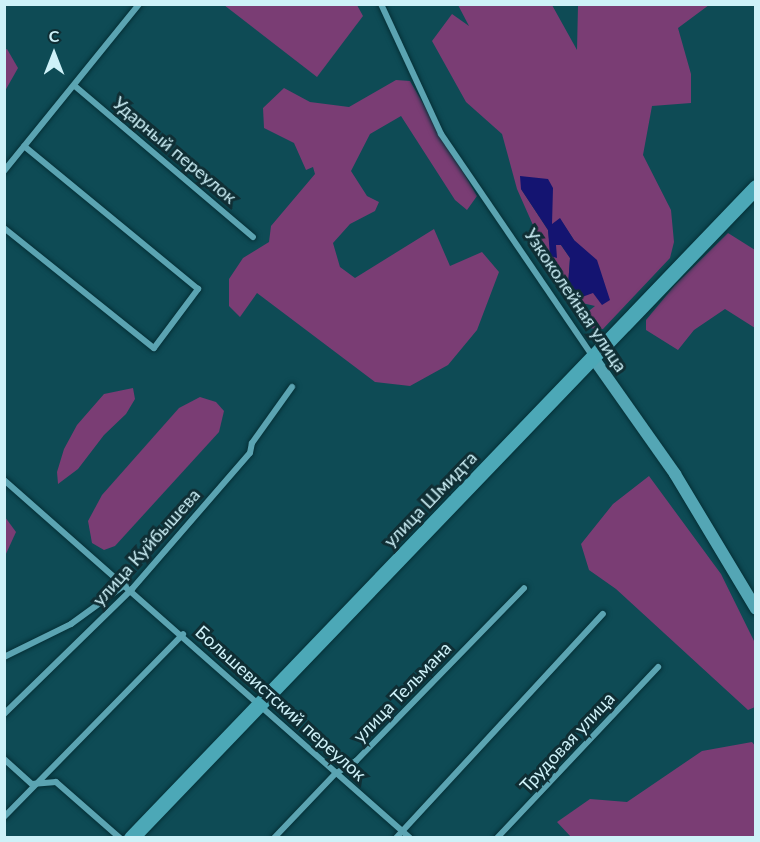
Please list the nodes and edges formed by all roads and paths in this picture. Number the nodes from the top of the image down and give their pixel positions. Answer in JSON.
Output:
{"nodes":[{"id":1,"x":139,"y":4,"type":"edge"},
{"id":2,"x":381,"y":4,"type":"edge"},
{"id":3,"x":76,"y":87,"type":"junction"},
{"id":4,"x":24,"y":146,"type":"junction"},
{"id":5,"x":4,"y":171,"type":"edge"},
{"id":6,"x":756,"y":187,"type":"edge"},
{"id":7,"x":4,"y":228,"type":"edge"},
{"id":8,"x":253,"y":237,"type":"dead end"},
{"id":9,"x":594,"y":359,"type":"junction"},
{"id":10,"x":292,"y":387,"type":"dead end"},
{"id":11,"x":4,"y":480,"type":"edge"},
{"id":12,"x":126,"y":584,"type":"junction"},
{"id":13,"x":524,"y":588,"type":"dead end"},
{"id":14,"x":132,"y":589,"type":"junction"},
{"id":15,"x":756,"y":609,"type":"edge"},
{"id":16,"x":603,"y":614,"type":"dead end"},
{"id":17,"x":183,"y":634,"type":"junction"},
{"id":18,"x":4,"y":657,"type":"edge"},
{"id":19,"x":658,"y":667,"type":"dead end"},
{"id":20,"x":261,"y":702,"type":"junction"},
{"id":21,"x":4,"y":714,"type":"edge"},
{"id":22,"x":4,"y":759,"type":"edge"},
{"id":23,"x":335,"y":774,"type":"junction"},
{"id":24,"x":38,"y":783,"type":"junction"},
{"id":25,"x":4,"y":817,"type":"edge"},
{"id":26,"x":402,"y":830,"type":"junction"},
{"id":27,"x":120,"y":837,"type":"edge"},
{"id":28,"x":131,"y":837,"type":"edge"},
{"id":29,"x":274,"y":837,"type":"edge"},
{"id":30,"x":396,"y":837,"type":"edge"},
{"id":31,"x":410,"y":837,"type":"edge"},
{"id":32,"x":497,"y":837,"type":"edge"}],
"edges":[{"from":1,"to":3,"type":"street"},
{"from":2,"to":9,"type":"street","name":"Узкоколейная улица"},
{"from":3,"to":4,"type":"street"},
{"from":3,"to":8,"type":"street","name":"Ударный переулок"},
{"from":4,"to":5,"type":"street"},
{"from":4,"to":7,"type":"street"},
{"from":6,"to":9,"type":"main road","name":"улица Шмидта"},
{"from":9,"to":15,"type":"street","name":"Узкоколейная улица"},
{"from":9,"to":20,"type":"main road","name":"улица Шмидта"},
{"from":10,"to":14,"type":"street","name":"улица Куйбышева"},
{"from":11,"to":12,"type":"street","name":"Большевистский переулок"},
{"from":12,"to":14,"type":"street","name":"Большевистский переулок"},
{"from":12,"to":18,"type":"street"},
{"from":13,"to":23,"type":"street","name":"улица Тельмана"},
{"from":14,"to":17,"type":"street","name":"Большевистский переулок"},
{"from":14,"to":21,"type":"street","name":"улица Куйбышева"},
{"from":16,"to":26,"type":"street"},
{"from":17,"to":20,"type":"street","name":"Большевистский переулок"},
{"from":17,"to":24,"type":"street"},
{"from":19,"to":32,"type":"street","name":"Трудовая улица"},
{"from":20,"to":23,"type":"street","name":"Большевистский переулок"},
{"from":20,"to":28,"type":"main road","name":"улица Шмидта"},
{"from":22,"to":24,"type":"street"},
{"from":23,"to":26,"type":"street","name":"Большевистский переулок"},
{"from":23,"to":29,"type":"street","name":"улица Тельмана"},
{"from":24,"to":25,"type":"street"},
{"from":24,"to":27,"type":"street"},
{"from":26,"to":30,"type":"street"},
{"from":26,"to":31,"type":"street","name":"Большевистский переулок"}]}
